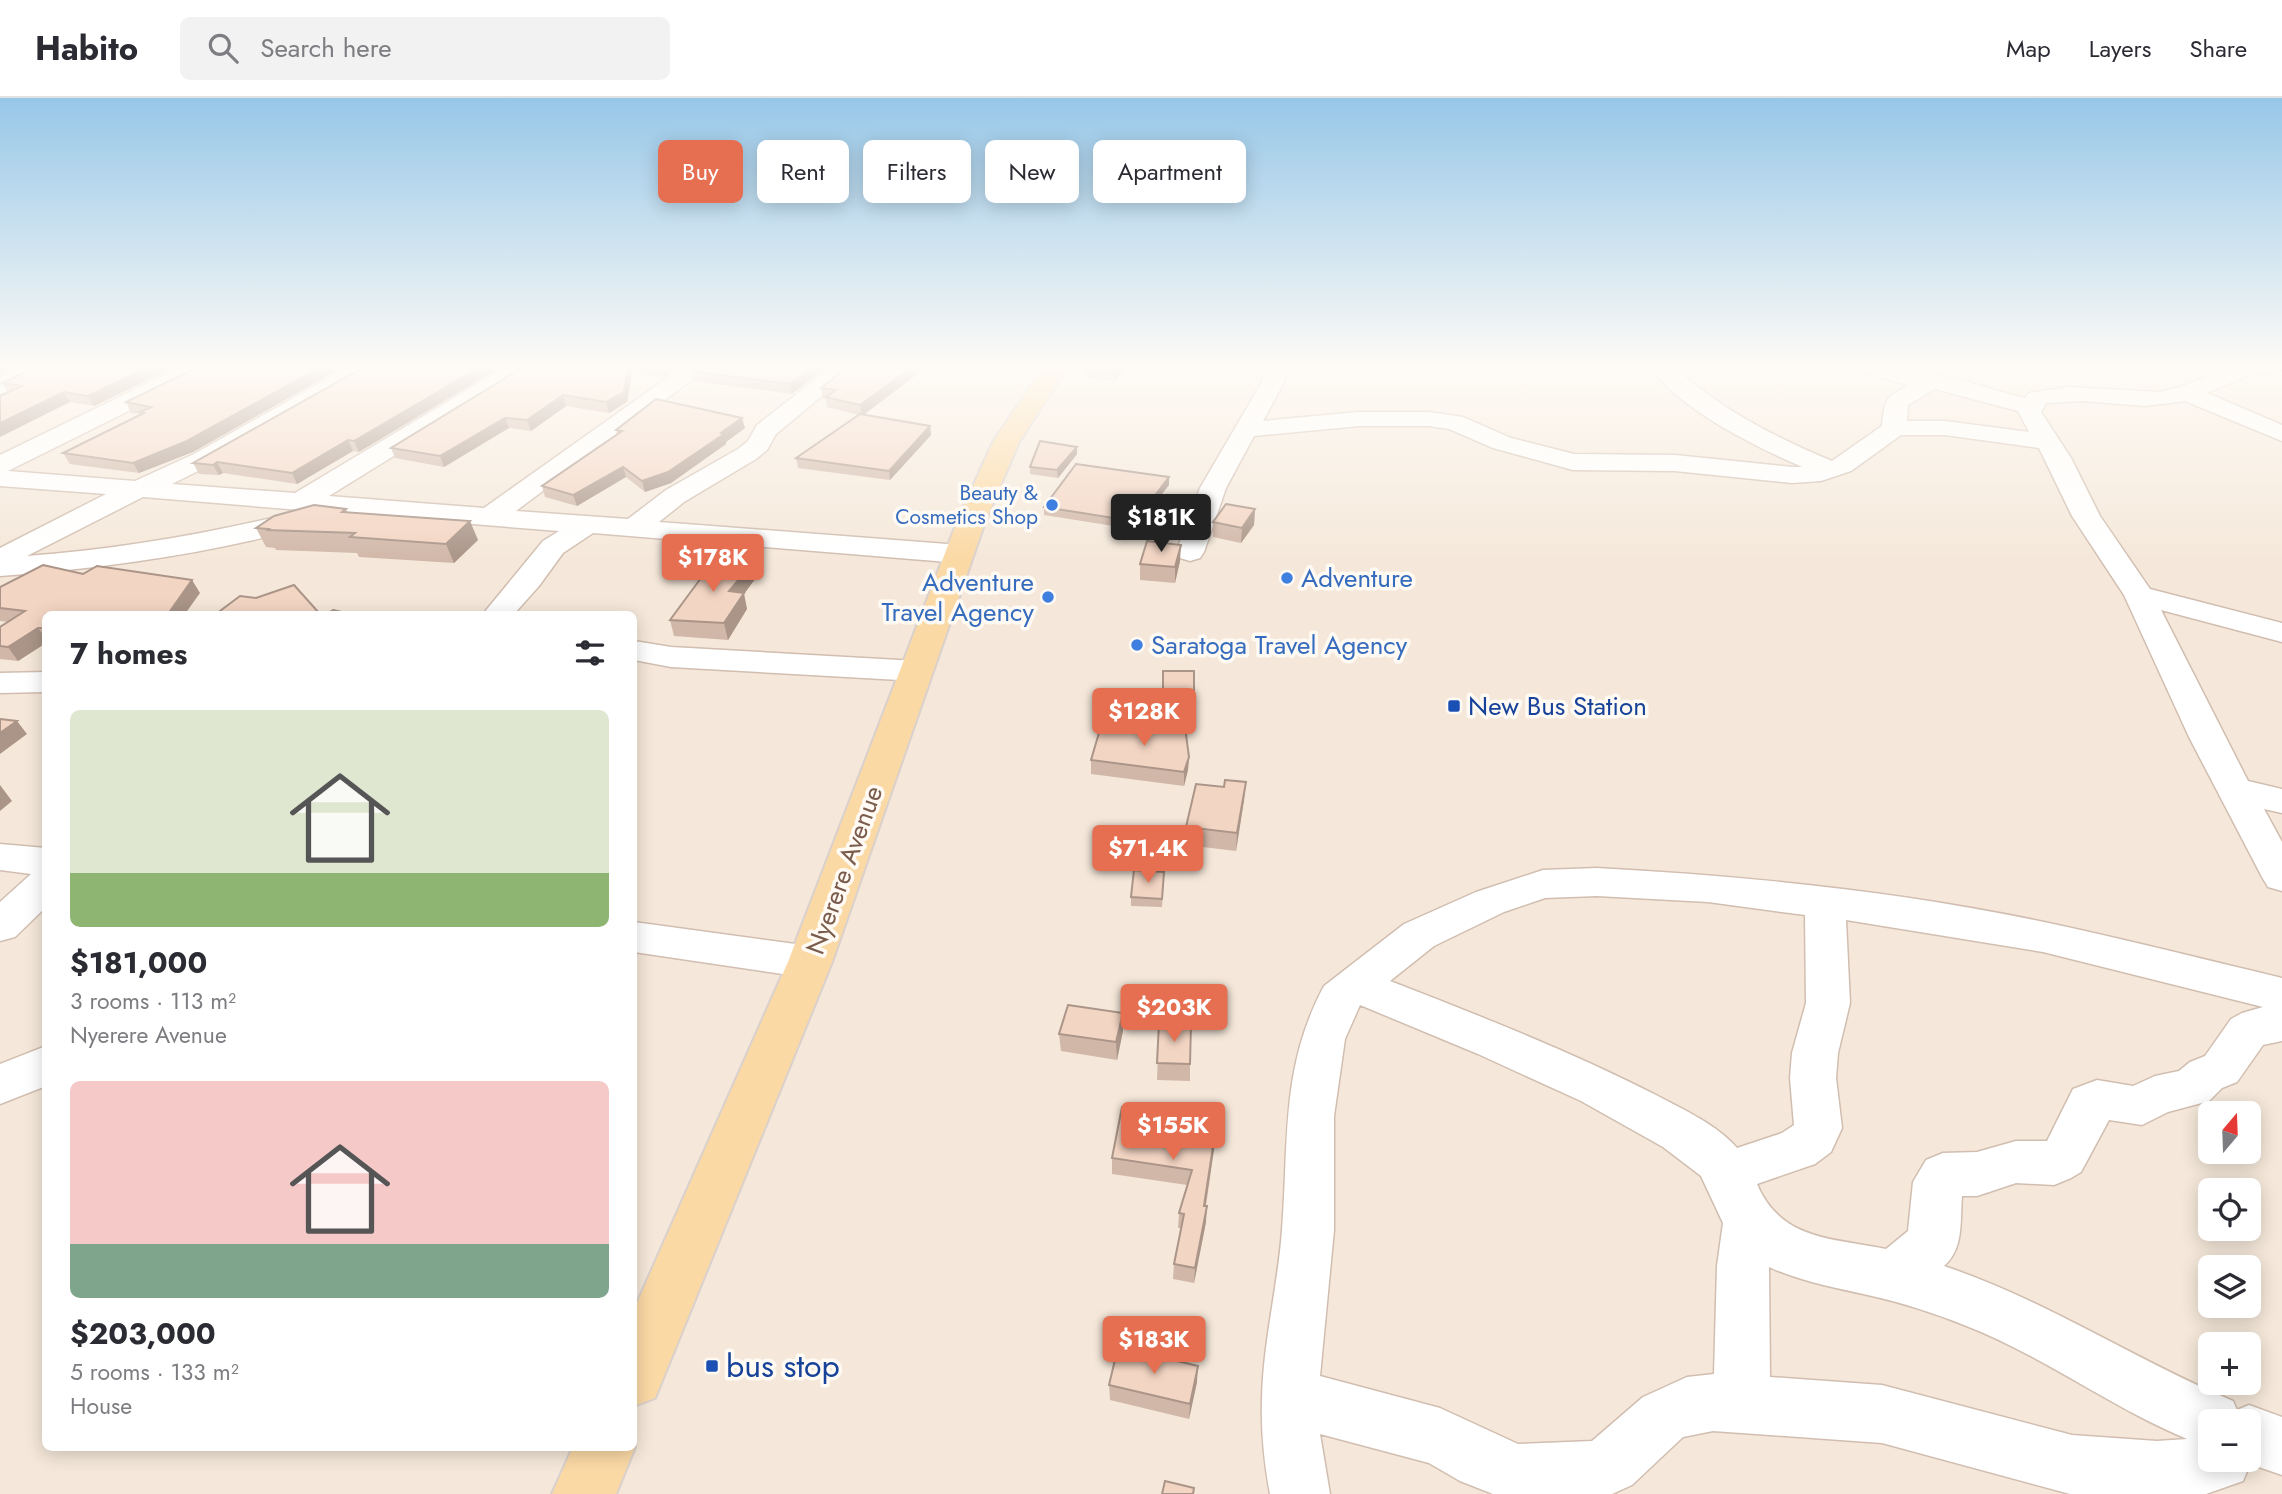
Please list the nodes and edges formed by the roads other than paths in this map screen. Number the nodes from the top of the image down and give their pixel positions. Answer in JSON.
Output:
{"nodes":[{"id":1,"x":69,"y":431,"type":"edge"},
{"id":2,"x":252,"y":431,"type":"edge"},
{"id":3,"x":416,"y":431,"type":"edge"},
{"id":4,"x":609,"y":431,"type":"edge"},
{"id":5,"x":765,"y":431,"type":"edge"},
{"id":6,"x":1013,"y":431,"type":"edge"},
{"id":7,"x":1245,"y":431,"type":"edge"},
{"id":8,"x":1475,"y":431,"type":"edge"},
{"id":9,"x":1743,"y":431,"type":"edge"},
{"id":10,"x":1890,"y":431,"type":"edge"},
{"id":11,"x":1968,"y":431,"type":"edge"},
{"id":12,"x":2040,"y":431,"type":"edge"},
{"id":13,"x":2047,"y":442,"type":"junction"},
{"id":14,"x":0,"y":465,"type":"edge"},
{"id":15,"x":1832,"y":470,"type":"junction"},
{"id":16,"x":0,"y":478,"type":"edge"},
{"id":17,"x":38,"y":481,"type":"junction"},
{"id":18,"x":0,"y":490,"type":"edge"},
{"id":19,"x":137,"y":490,"type":"junction"},
{"id":20,"x":300,"y":502,"type":"junction"},
{"id":21,"x":352,"y":505,"type":"junction"},
{"id":22,"x":491,"y":516,"type":"junction"},
{"id":23,"x":585,"y":526,"type":"junction"},
{"id":24,"x":632,"y":530,"type":"junction"},
{"id":25,"x":1190,"y":552,"type":"dead end"},
{"id":26,"x":960,"y":554,"type":"junction"},
{"id":27,"x":0,"y":559,"type":"edge"},
{"id":28,"x":0,"y":566,"type":"edge"},
{"id":29,"x":2138,"y":595,"type":"junction"},
{"id":30,"x":501,"y":611,"type":"edge"},
{"id":31,"x":2282,"y":633,"type":"edge"},
{"id":32,"x":637,"y":651,"type":"edge"},
{"id":33,"x":918,"y":671,"type":"junction"},
{"id":34,"x":42,"y":682,"type":"edge"},
{"id":35,"x":0,"y":683,"type":"edge"},
{"id":36,"x":2235,"y":790,"type":"junction"},
{"id":37,"x":2282,"y":801,"type":"edge"},
{"id":38,"x":0,"y":857,"type":"edge"},
{"id":39,"x":42,"y":862,"type":"edge"},
{"id":40,"x":2282,"y":877,"type":"edge"},
{"id":41,"x":42,"y":887,"type":"edge"},
{"id":42,"x":1825,"y":905,"type":"junction"},
{"id":43,"x":0,"y":926,"type":"edge"},
{"id":44,"x":637,"y":937,"type":"edge"},
{"id":45,"x":810,"y":962,"type":"junction"},
{"id":46,"x":1354,"y":985,"type":"junction"},
{"id":47,"x":2282,"y":995,"type":"edge"},
{"id":48,"x":2282,"y":1023,"type":"edge"},
{"id":49,"x":42,"y":1067,"type":"edge"},
{"id":50,"x":0,"y":1085,"type":"edge"},
{"id":51,"x":1728,"y":1172,"type":"junction"},
{"id":52,"x":1749,"y":1223,"type":"junction"},
{"id":53,"x":1893,"y":1276,"type":"junction"},
{"id":54,"x":637,"y":1370,"type":"edge"},
{"id":55,"x":1290,"y":1397,"type":"junction"},
{"id":56,"x":1742,"y":1404,"type":"junction"},
{"id":57,"x":2198,"y":1414,"type":"edge"},
{"id":58,"x":602,"y":1451,"type":"edge"},
{"id":59,"x":2198,"y":1459,"type":"edge"},
{"id":60,"x":1517,"y":1474,"type":"junction"},
{"id":61,"x":584,"y":1494,"type":"edge"},
{"id":62,"x":1300,"y":1494,"type":"edge"},
{"id":63,"x":1587,"y":1494,"type":"edge"}],
"edges":[{"from":1,"to":14,"type":"street"},
{"from":2,"to":19,"type":"street"},
{"from":3,"to":20,"type":"street"},
{"from":4,"to":22,"type":"street"},
{"from":5,"to":24,"type":"street"},
{"from":6,"to":26,"type":"main road","name":"Nyerere Avenue"},
{"from":7,"to":25,"type":"street"},
{"from":8,"to":15,"type":"street"},
{"from":9,"to":15,"type":"street"},
{"from":10,"to":15,"type":"street"},
{"from":11,"to":13,"type":"street"},
{"from":12,"to":13,"type":"street"},
{"from":13,"to":29,"type":"street"},
{"from":16,"to":17,"type":"street"},
{"from":17,"to":18,"type":"street"},
{"from":17,"to":19,"type":"street"},
{"from":19,"to":20,"type":"street"},
{"from":19,"to":27,"type":"street"},
{"from":20,"to":21,"type":"street"},
{"from":21,"to":22,"type":"street"},
{"from":21,"to":28,"type":"street"},
{"from":22,"to":23,"type":"street"},
{"from":23,"to":24,"type":"street"},
{"from":23,"to":30,"type":"street"},
{"from":24,"to":26,"type":"street"},
{"from":26,"to":33,"type":"main road","name":"Nyerere Avenue"},
{"from":29,"to":31,"type":"street"},
{"from":29,"to":36,"type":"street"},
{"from":32,"to":33,"type":"street"},
{"from":33,"to":45,"type":"main road","name":"Nyerere Avenue"},
{"from":34,"to":35,"type":"street"},
{"from":36,"to":37,"type":"street"},
{"from":36,"to":40,"type":"street"},
{"from":38,"to":39,"type":"street"},
{"from":41,"to":43,"type":"street"},
{"from":42,"to":46,"type":"street"},
{"from":42,"to":47,"type":"street"},
{"from":42,"to":51,"type":"street"},
{"from":44,"to":45,"type":"street"},
{"from":45,"to":54,"type":"main road","name":"Nyerere Avenue"},
{"from":46,"to":51,"type":"street"},
{"from":46,"to":55,"type":"street"},
{"from":48,"to":53,"type":"street"},
{"from":49,"to":50,"type":"street"},
{"from":51,"to":52,"type":"street"},
{"from":52,"to":53,"type":"street"},
{"from":52,"to":56,"type":"street"},
{"from":53,"to":57,"type":"street"},
{"from":55,"to":60,"type":"street"},
{"from":55,"to":62,"type":"street"},
{"from":56,"to":59,"type":"street"},
{"from":56,"to":60,"type":"street"},
{"from":58,"to":61,"type":"main road"},
{"from":60,"to":63,"type":"street"}]}
